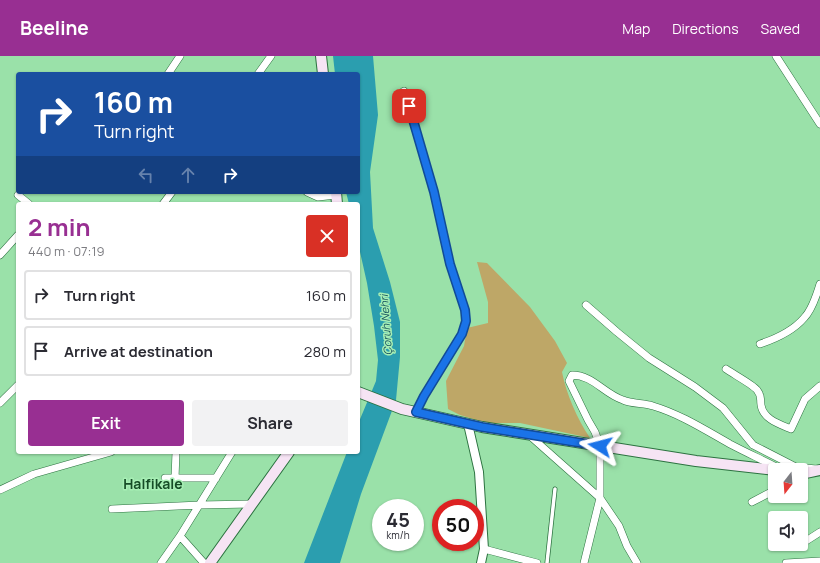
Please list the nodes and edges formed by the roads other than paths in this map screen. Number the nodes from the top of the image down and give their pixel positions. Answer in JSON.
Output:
{"nodes":[{"id":1,"x":180,"y":56,"type":"edge"},
{"id":2,"x":271,"y":56,"type":"edge"},
{"id":3,"x":321,"y":56,"type":"edge"},
{"id":4,"x":776,"y":56,"type":"edge"},
{"id":5,"x":169,"y":72,"type":"edge"},
{"id":6,"x":259,"y":72,"type":"edge"},
{"id":7,"x":323,"y":72,"type":"edge"},
{"id":8,"x":404,"y":91,"type":"dead end"},
{"id":9,"x":820,"y":124,"type":"edge"},
{"id":10,"x":311,"y":194,"type":"edge"},
{"id":11,"x":18,"y":195,"type":"dead end"},
{"id":12,"x":336,"y":197,"type":"edge"},
{"id":13,"x":27,"y":202,"type":"edge"},
{"id":14,"x":16,"y":237,"type":"edge"},
{"id":15,"x":0,"y":255,"type":"edge"},
{"id":16,"x":820,"y":284,"type":"edge"},
{"id":17,"x":586,"y":305,"type":"dead end"},
{"id":18,"x":760,"y":344,"type":"dead end"},
{"id":19,"x":726,"y":369,"type":"dead end"},
{"id":20,"x":820,"y":386,"type":"edge"},
{"id":21,"x":16,"y":387,"type":"edge"},
{"id":22,"x":360,"y":392,"type":"edge"},
{"id":23,"x":0,"y":403,"type":"edge"},
{"id":24,"x":416,"y":412,"type":"junction"},
{"id":25,"x":468,"y":424,"type":"junction"},
{"id":26,"x":529,"y":435,"type":"junction"},
{"id":27,"x":600,"y":446,"type":"junction"},
{"id":28,"x":104,"y":454,"type":"edge"},
{"id":29,"x":176,"y":454,"type":"edge"},
{"id":30,"x":231,"y":454,"type":"edge"},
{"id":31,"x":288,"y":454,"type":"edge"},
{"id":32,"x":768,"y":463,"type":"edge"},
{"id":33,"x":768,"y":469,"type":"edge"},
{"id":34,"x":820,"y":469,"type":"edge"},
{"id":35,"x":808,"y":472,"type":"edge"},
{"id":36,"x":165,"y":478,"type":"dead end"},
{"id":37,"x":175,"y":478,"type":"junction"},
{"id":38,"x":216,"y":478,"type":"junction"},
{"id":39,"x":555,"y":489,"type":"dead end"},
{"id":40,"x":0,"y":490,"type":"edge"},
{"id":41,"x":768,"y":494,"type":"edge"},
{"id":42,"x":600,"y":498,"type":"junction"},
{"id":43,"x":481,"y":499,"type":"edge"},
{"id":44,"x":752,"y":502,"type":"dead end"},
{"id":45,"x":251,"y":504,"type":"junction"},
{"id":46,"x":200,"y":505,"type":"junction"},
{"id":47,"x":112,"y":509,"type":"dead end"},
{"id":48,"x":820,"y":532,"type":"edge"},
{"id":49,"x":180,"y":536,"type":"junction"},
{"id":50,"x":808,"y":540,"type":"edge"},
{"id":51,"x":484,"y":549,"type":"edge"},
{"id":52,"x":484,"y":551,"type":"edge"},
{"id":53,"x":820,"y":561,"type":"edge"},
{"id":54,"x":161,"y":563,"type":"edge"},
{"id":55,"x":210,"y":563,"type":"edge"},
{"id":56,"x":482,"y":563,"type":"edge"},
{"id":57,"x":537,"y":563,"type":"edge"},
{"id":58,"x":547,"y":563,"type":"edge"},
{"id":59,"x":584,"y":563,"type":"edge"},
{"id":60,"x":637,"y":563,"type":"edge"},
{"id":61,"x":786,"y":563,"type":"edge"}],
"edges":[{"from":1,"to":5,"type":"street"},
{"from":2,"to":6,"type":"street"},
{"from":3,"to":7,"type":"main road"},
{"from":4,"to":9,"type":"street"},
{"from":8,"to":24,"type":"street"},
{"from":10,"to":12,"type":"street"},
{"from":11,"to":13,"type":"street"},
{"from":14,"to":15,"type":"street"},
{"from":16,"to":18,"type":"street"},
{"from":17,"to":34,"type":"street"},
{"from":19,"to":20,"type":"street"},
{"from":21,"to":23,"type":"street"},
{"from":22,"to":24,"type":"main road"},
{"from":24,"to":25,"type":"main road"},
{"from":25,"to":26,"type":"main road"},
{"from":25,"to":43,"type":"street"},
{"from":26,"to":27,"type":"main road"},
{"from":26,"to":42,"type":"street"},
{"from":27,"to":32,"type":"street"},
{"from":27,"to":33,"type":"main road"},
{"from":27,"to":42,"type":"street"},
{"from":28,"to":40,"type":"street"},
{"from":29,"to":37,"type":"street"},
{"from":30,"to":38,"type":"street"},
{"from":31,"to":45,"type":"main road"},
{"from":34,"to":35,"type":"main road"},
{"from":36,"to":37,"type":"street"},
{"from":37,"to":38,"type":"street"},
{"from":38,"to":46,"type":"street"},
{"from":39,"to":58,"type":"lane"},
{"from":41,"to":44,"type":"street"},
{"from":42,"to":59,"type":"street"},
{"from":42,"to":60,"type":"street"},
{"from":45,"to":46,"type":"street"},
{"from":45,"to":55,"type":"main road"},
{"from":46,"to":47,"type":"street"},
{"from":46,"to":49,"type":"street"},
{"from":48,"to":50,"type":"street"},
{"from":49,"to":54,"type":"street"},
{"from":49,"to":55,"type":"street"},
{"from":51,"to":57,"type":"street"},
{"from":52,"to":56,"type":"street"},
{"from":53,"to":61,"type":"street"}]}
